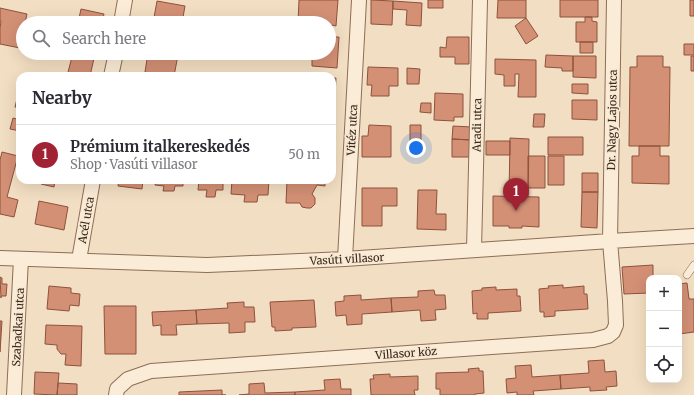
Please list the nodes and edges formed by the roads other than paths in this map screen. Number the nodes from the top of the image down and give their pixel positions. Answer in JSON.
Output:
{"nodes":[{"id":1,"x":125,"y":0,"type":"edge"},
{"id":2,"x":359,"y":0,"type":"edge"},
{"id":3,"x":480,"y":0,"type":"edge"},
{"id":4,"x":614,"y":0,"type":"edge"},
{"id":5,"x":122,"y":16,"type":"edge"},
{"id":6,"x":115,"y":60,"type":"edge"},
{"id":7,"x":113,"y":72,"type":"edge"},
{"id":8,"x":92,"y":184,"type":"edge"},
{"id":9,"x":694,"y":236,"type":"edge"},
{"id":10,"x":610,"y":241,"type":"junction"},
{"id":11,"x":474,"y":250,"type":"junction"},
{"id":12,"x":0,"y":258,"type":"edge"},
{"id":13,"x":22,"y":259,"type":"junction"},
{"id":14,"x":79,"y":260,"type":"junction"},
{"id":15,"x":345,"y":260,"type":"junction"},
{"id":16,"x":694,"y":265,"type":"edge"},
{"id":17,"x":687,"y":276,"type":"dead end"},
{"id":18,"x":14,"y":395,"type":"edge"},
{"id":19,"x":116,"y":395,"type":"edge"}],
"edges":[{"from":1,"to":5,"type":"street"},
{"from":2,"to":15,"type":"street","name":"Vitéz utca"},
{"from":3,"to":11,"type":"street","name":"Aradi utca"},
{"from":4,"to":10,"type":"street","name":"Dr. Nagy Lajos utca"},
{"from":6,"to":7,"type":"street"},
{"from":8,"to":14,"type":"street","name":"Acél utca"},
{"from":9,"to":10,"type":"street","name":"Vasúti villasor"},
{"from":10,"to":11,"type":"street","name":"Vasúti villasor"},
{"from":10,"to":19,"type":"street","name":"Villasor köz"},
{"from":11,"to":15,"type":"street","name":"Vasúti villasor"},
{"from":12,"to":13,"type":"street","name":"Vasúti villasor"},
{"from":13,"to":14,"type":"street","name":"Vasúti villasor"},
{"from":13,"to":18,"type":"street","name":"Szabadkai utca"},
{"from":14,"to":15,"type":"street","name":"Vasúti villasor"},
{"from":16,"to":17,"type":"lane"}]}
